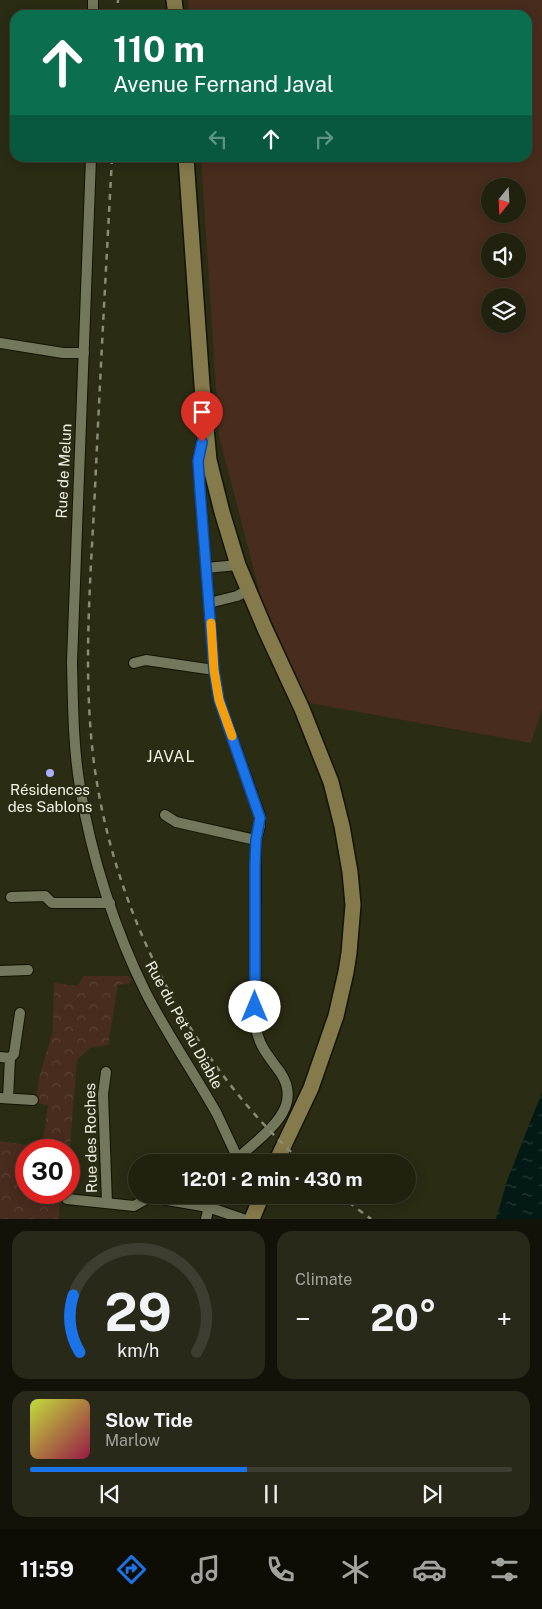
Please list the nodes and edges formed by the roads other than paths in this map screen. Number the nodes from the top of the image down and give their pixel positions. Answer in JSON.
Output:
{"nodes":[{"id":1,"x":91,"y":162,"type":"edge"},
{"id":2,"x":186,"y":162,"type":"edge"},
{"id":3,"x":0,"y":343,"type":"edge"},
{"id":4,"x":84,"y":353,"type":"junction"},
{"id":5,"x":205,"y":422,"type":"junction"},
{"id":6,"x":238,"y":566,"type":"junction"},
{"id":7,"x":206,"y":568,"type":"junction"},
{"id":8,"x":248,"y":590,"type":"junction"},
{"id":9,"x":209,"y":603,"type":"junction"},
{"id":10,"x":134,"y":663,"type":"dead end"},
{"id":11,"x":214,"y":670,"type":"junction"},
{"id":12,"x":80,"y":786,"type":"joint"},
{"id":13,"x":166,"y":815,"type":"dead end"},
{"id":14,"x":256,"y":840,"type":"junction"},
{"id":15,"x":11,"y":897,"type":"dead end"},
{"id":16,"x":110,"y":903,"type":"junction"},
{"id":17,"x":28,"y":970,"type":"dead end"},
{"id":18,"x":0,"y":971,"type":"edge"},
{"id":19,"x":20,"y":1013,"type":"dead end"},
{"id":20,"x":5,"y":1058,"type":"edge"},
{"id":21,"x":106,"y":1072,"type":"dead end"},
{"id":22,"x":4,"y":1098,"type":"edge"},
{"id":23,"x":33,"y":1100,"type":"dead end"},
{"id":24,"x":233,"y":1154,"type":"edge"},
{"id":25,"x":242,"y":1154,"type":"edge"},
{"id":26,"x":280,"y":1154,"type":"edge"},
{"id":27,"x":80,"y":1200,"type":"edge"},
{"id":28,"x":107,"y":1203,"type":"junction"},
{"id":29,"x":209,"y":1204,"type":"edge"},
{"id":30,"x":258,"y":1204,"type":"edge"},
{"id":31,"x":208,"y":1207,"type":"junction"},
{"id":32,"x":206,"y":1219,"type":"edge"},
{"id":33,"x":243,"y":1219,"type":"edge"},
{"id":34,"x":252,"y":1219,"type":"edge"}],
"edges":[{"from":1,"to":4,"type":"street","name":"Rue de Melun"},
{"from":2,"to":5,"type":"main road"},
{"from":3,"to":4,"type":"street"},
{"from":4,"to":12,"type":"street","name":"Rue de Melun"},
{"from":5,"to":6,"type":"main road"},
{"from":5,"to":7,"type":"street"},
{"from":6,"to":7,"type":"street"},
{"from":6,"to":8,"type":"main road"},
{"from":7,"to":9,"type":"street"},
{"from":8,"to":9,"type":"street"},
{"from":8,"to":26,"type":"main road"},
{"from":9,"to":11,"type":"street"},
{"from":10,"to":11,"type":"street"},
{"from":11,"to":14,"type":"street"},
{"from":12,"to":16,"type":"street","name":"Rue du Pet au Diable"},
{"from":13,"to":14,"type":"street"},
{"from":14,"to":25,"type":"street"},
{"from":15,"to":16,"type":"street"},
{"from":16,"to":24,"type":"street","name":"Rue du Pet au Diable"},
{"from":17,"to":18,"type":"street"},
{"from":19,"to":20,"type":"street"},
{"from":20,"to":22,"type":"street"},
{"from":21,"to":28,"type":"street","name":"Rue des Roches"},
{"from":22,"to":23,"type":"street"},
{"from":27,"to":28,"type":"street","name":"Rue des Roches"},
{"from":28,"to":31,"type":"street","name":"Rue des Roches"},
{"from":29,"to":31,"type":"street"},
{"from":30,"to":34,"type":"main road"},
{"from":31,"to":32,"type":"street"},
{"from":31,"to":33,"type":"street","name":"Rue des Roches"}]}
